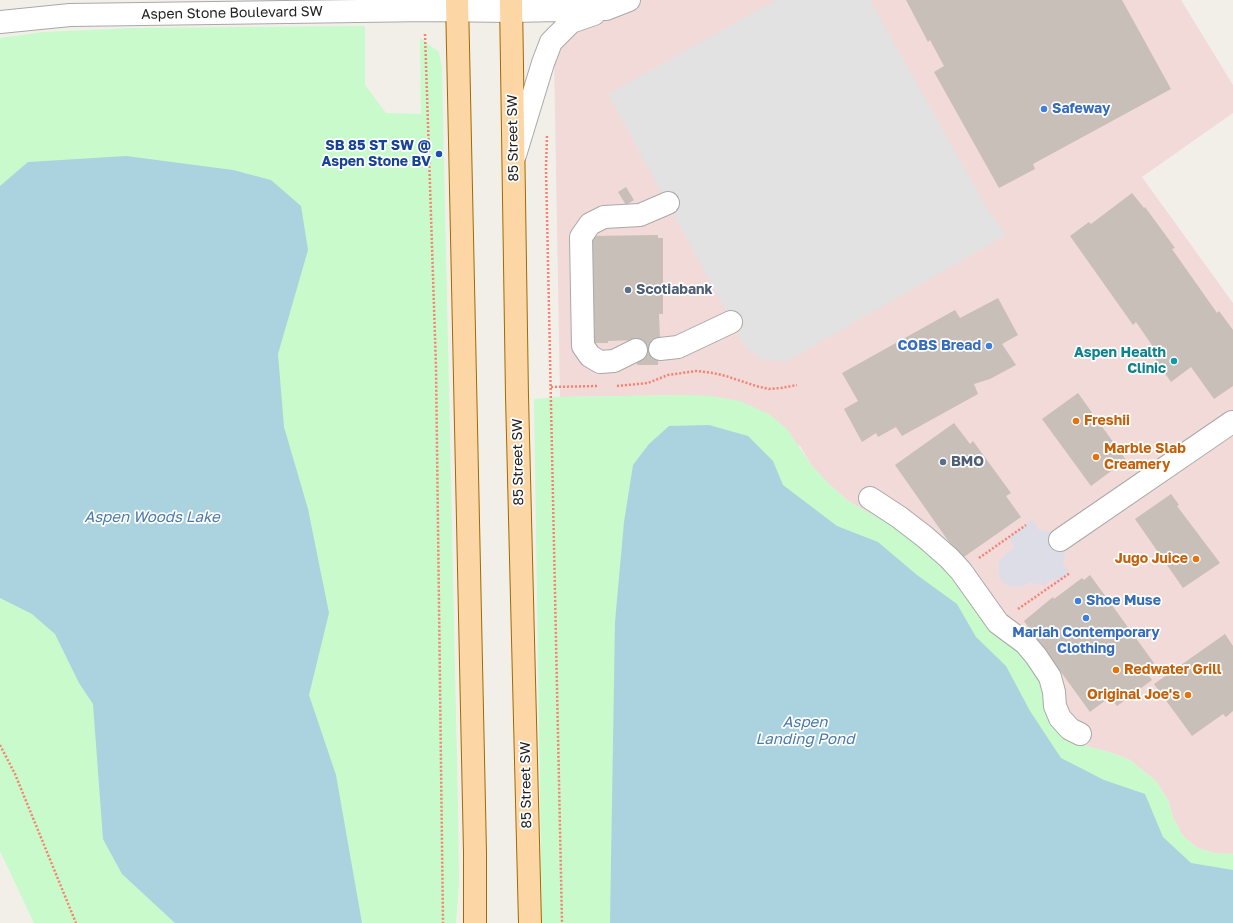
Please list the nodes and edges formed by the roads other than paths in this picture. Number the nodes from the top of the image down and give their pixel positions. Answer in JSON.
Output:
{"nodes":[{"id":1,"x":629,"y":0,"type":"edge"},
{"id":2,"x":458,"y":5,"type":"edge"},
{"id":3,"x":511,"y":6,"type":"edge"},
{"id":4,"x":70,"y":7,"type":"edge"},
{"id":5,"x":606,"y":9,"type":"junction"},
{"id":6,"x":0,"y":22,"type":"edge"},
{"id":7,"x":514,"y":161,"type":"junction"},
{"id":8,"x":668,"y":204,"type":"dead end"},
{"id":9,"x":732,"y":322,"type":"dead end"},
{"id":10,"x":660,"y":349,"type":"dead end"},
{"id":11,"x":636,"y":350,"type":"dead end"},
{"id":12,"x":1232,"y":422,"type":"edge"},
{"id":13,"x":870,"y":498,"type":"dead end"},
{"id":14,"x":1060,"y":540,"type":"dead end"},
{"id":15,"x":1080,"y":734,"type":"dead end"},
{"id":16,"x":475,"y":923,"type":"edge"},
{"id":17,"x":530,"y":923,"type":"edge"}],
"edges":[{"from":1,"to":5,"type":"street"},
{"from":2,"to":3,"type":"street","name":"Aspen Stone Boulevard SW"},
{"from":2,"to":4,"type":"street","name":"Aspen Stone Boulevard SW"},
{"from":2,"to":16,"type":"main road"},
{"from":3,"to":5,"type":"street","name":"Aspen Stone Boulevard SW"},
{"from":3,"to":7,"type":"main road","name":"85 Street SW"},
{"from":4,"to":6,"type":"street","name":"Aspen Stone Boulevard SW"},
{"from":5,"to":7,"type":"street"},
{"from":7,"to":17,"type":"main road","name":"85 Street SW"},
{"from":8,"to":11,"type":"street"},
{"from":9,"to":10,"type":"street"},
{"from":12,"to":14,"type":"street"},
{"from":13,"to":15,"type":"street"}]}
